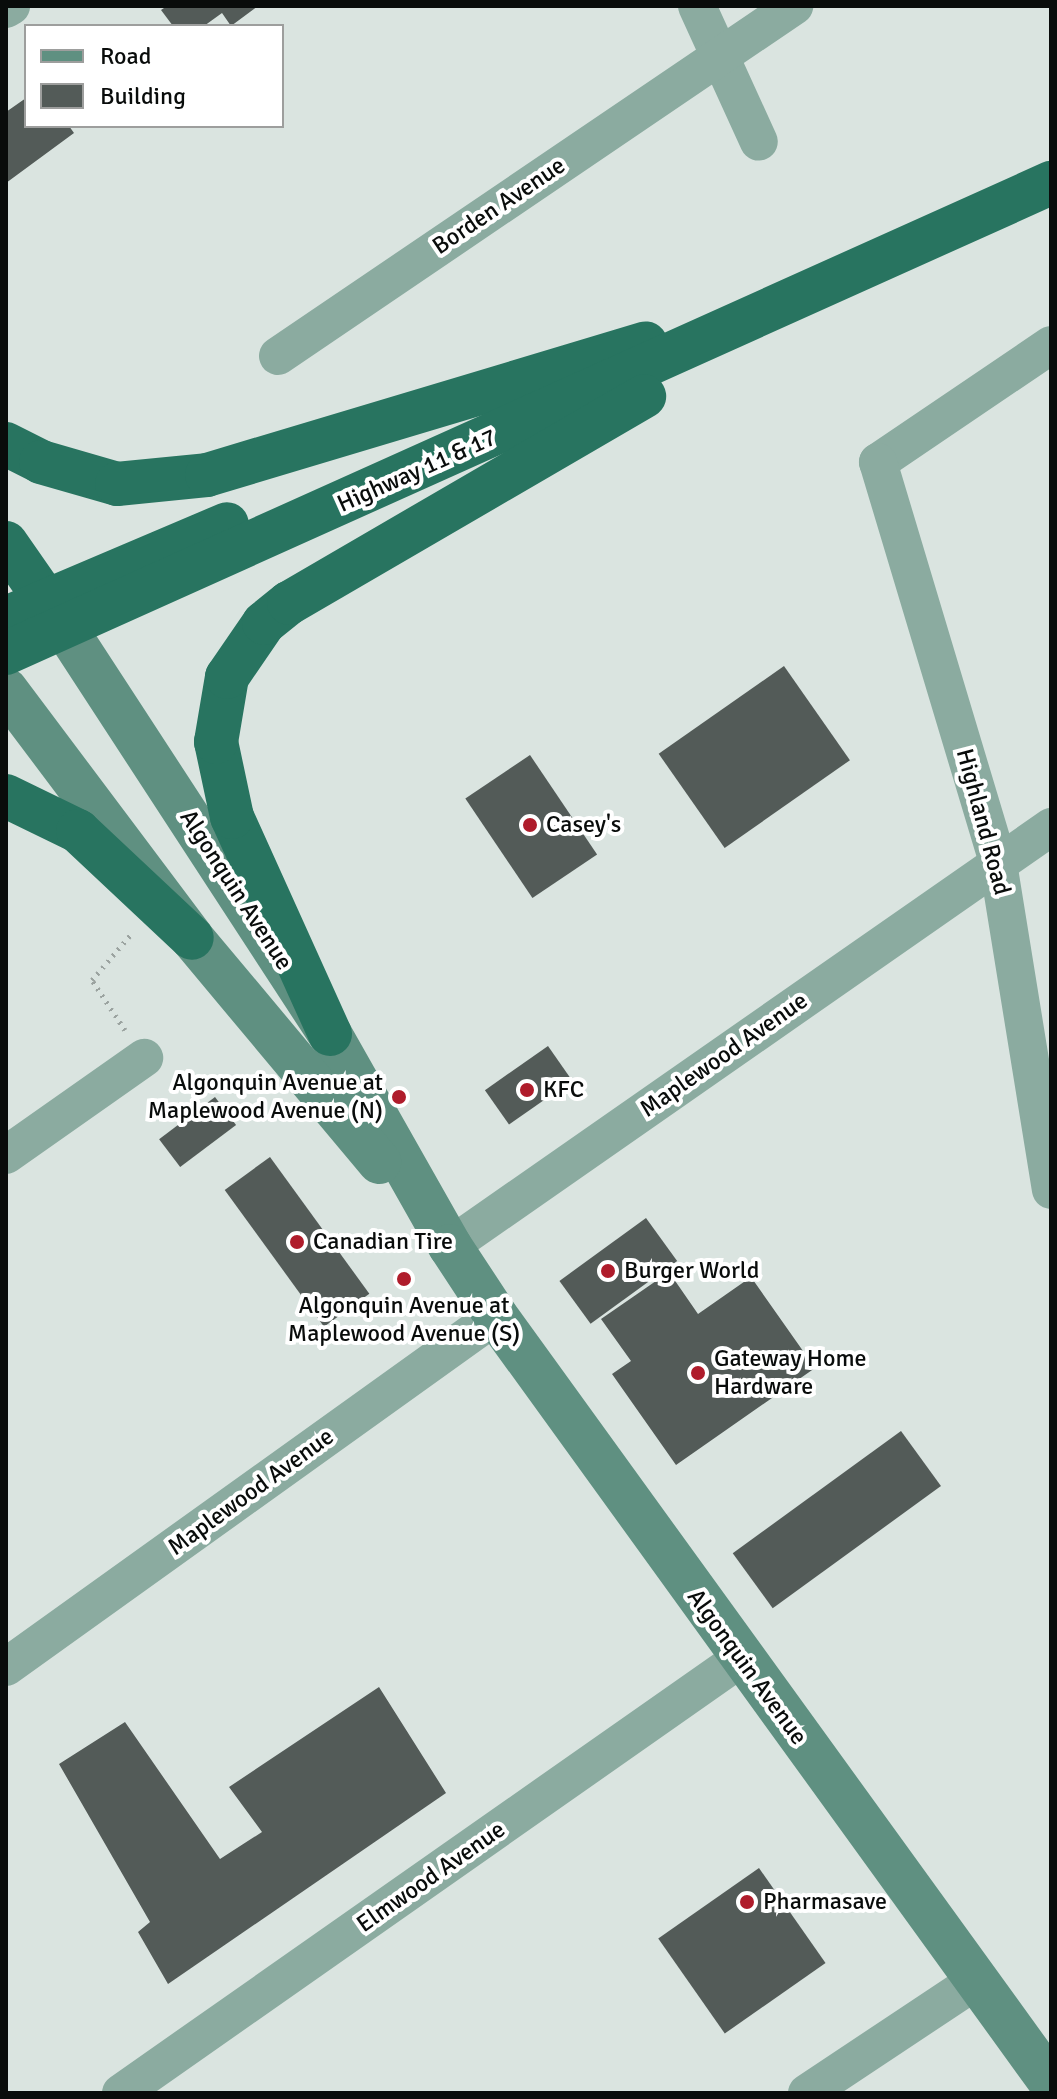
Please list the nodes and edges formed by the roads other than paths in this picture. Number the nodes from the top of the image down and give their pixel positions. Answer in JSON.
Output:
{"nodes":[{"id":1,"x":11,"y":6,"type":"edge"},
{"id":2,"x":697,"y":6,"type":"edge"},
{"id":3,"x":794,"y":6,"type":"edge"},
{"id":4,"x":6,"y":9,"type":"edge"},
{"id":5,"x":720,"y":57,"type":"junction"},
{"id":6,"x":759,"y":142,"type":"dead end"},
{"id":7,"x":1051,"y":183,"type":"edge"},
{"id":8,"x":828,"y":287,"type":"junction"},
{"id":9,"x":1051,"y":345,"type":"edge"},
{"id":10,"x":278,"y":356,"type":"dead end"},
{"id":11,"x":6,"y":444,"type":"edge"},
{"id":12,"x":6,"y":543,"type":"edge"},
{"id":13,"x":55,"y":614,"type":"junction"},
{"id":14,"x":6,"y":618,"type":"edge"},
{"id":15,"x":6,"y":653,"type":"edge"},
{"id":16,"x":6,"y":690,"type":"edge"},
{"id":17,"x":6,"y":796,"type":"edge"},
{"id":18,"x":1051,"y":827,"type":"edge"},
{"id":19,"x":998,"y":863,"type":"junction"},
{"id":20,"x":192,"y":938,"type":"junction"},
{"id":21,"x":330,"y":1034,"type":"junction"},
{"id":22,"x":144,"y":1058,"type":"road end"},
{"id":23,"x":6,"y":1155,"type":"edge"},
{"id":24,"x":1051,"y":1190,"type":"edge"},
{"id":25,"x":450,"y":1246,"type":"junction"},
{"id":26,"x":496,"y":1316,"type":"junction"},
{"id":27,"x":740,"y":1659,"type":"junction"},
{"id":28,"x":6,"y":1667,"type":"edge"},
{"id":29,"x":977,"y":1980,"type":"junction"},
{"id":30,"x":1051,"y":2083,"type":"edge"},
{"id":31,"x":121,"y":2093,"type":"edge"},
{"id":32,"x":807,"y":2093,"type":"edge"}],
"edges":[{"from":1,"to":4,"type":"street"},
{"from":2,"to":5,"type":"street"},
{"from":3,"to":5,"type":"street","name":"Borden Avenue"},
{"from":5,"to":6,"type":"street"},
{"from":5,"to":10,"type":"street","name":"Borden Avenue"},
{"from":7,"to":8,"type":"highway","name":"Highway 11 & 17"},
{"from":8,"to":11,"type":"highway"},
{"from":8,"to":13,"type":"highway","name":"Highway 11 & 17"},
{"from":8,"to":21,"type":"highway"},
{"from":9,"to":19,"type":"street","name":"Highland Road"},
{"from":12,"to":13,"type":"highway","name":"Algonquin Avenue"},
{"from":13,"to":14,"type":"highway"},
{"from":13,"to":15,"type":"highway","name":"Highway 11 & 17"},
{"from":13,"to":21,"type":"main road","name":"Algonquin Avenue"},
{"from":16,"to":20,"type":"main road","name":"Algonquin Avenue"},
{"from":17,"to":20,"type":"highway"},
{"from":18,"to":19,"type":"street","name":"Maplewood Avenue"},
{"from":19,"to":24,"type":"street","name":"Highland Road"},
{"from":19,"to":25,"type":"street","name":"Maplewood Avenue"},
{"from":20,"to":25,"type":"main road","name":"Algonquin Avenue"},
{"from":21,"to":25,"type":"main road","name":"Algonquin Avenue"},
{"from":22,"to":23,"type":"street"},
{"from":25,"to":26,"type":"main road","name":"Algonquin Avenue"},
{"from":26,"to":27,"type":"main road","name":"Algonquin Avenue"},
{"from":26,"to":28,"type":"street","name":"Maplewood Avenue"},
{"from":27,"to":29,"type":"main road","name":"Algonquin Avenue"},
{"from":27,"to":31,"type":"street","name":"Elmwood Avenue"},
{"from":29,"to":30,"type":"main road","name":"Algonquin Avenue"},
{"from":29,"to":32,"type":"street"}]}
